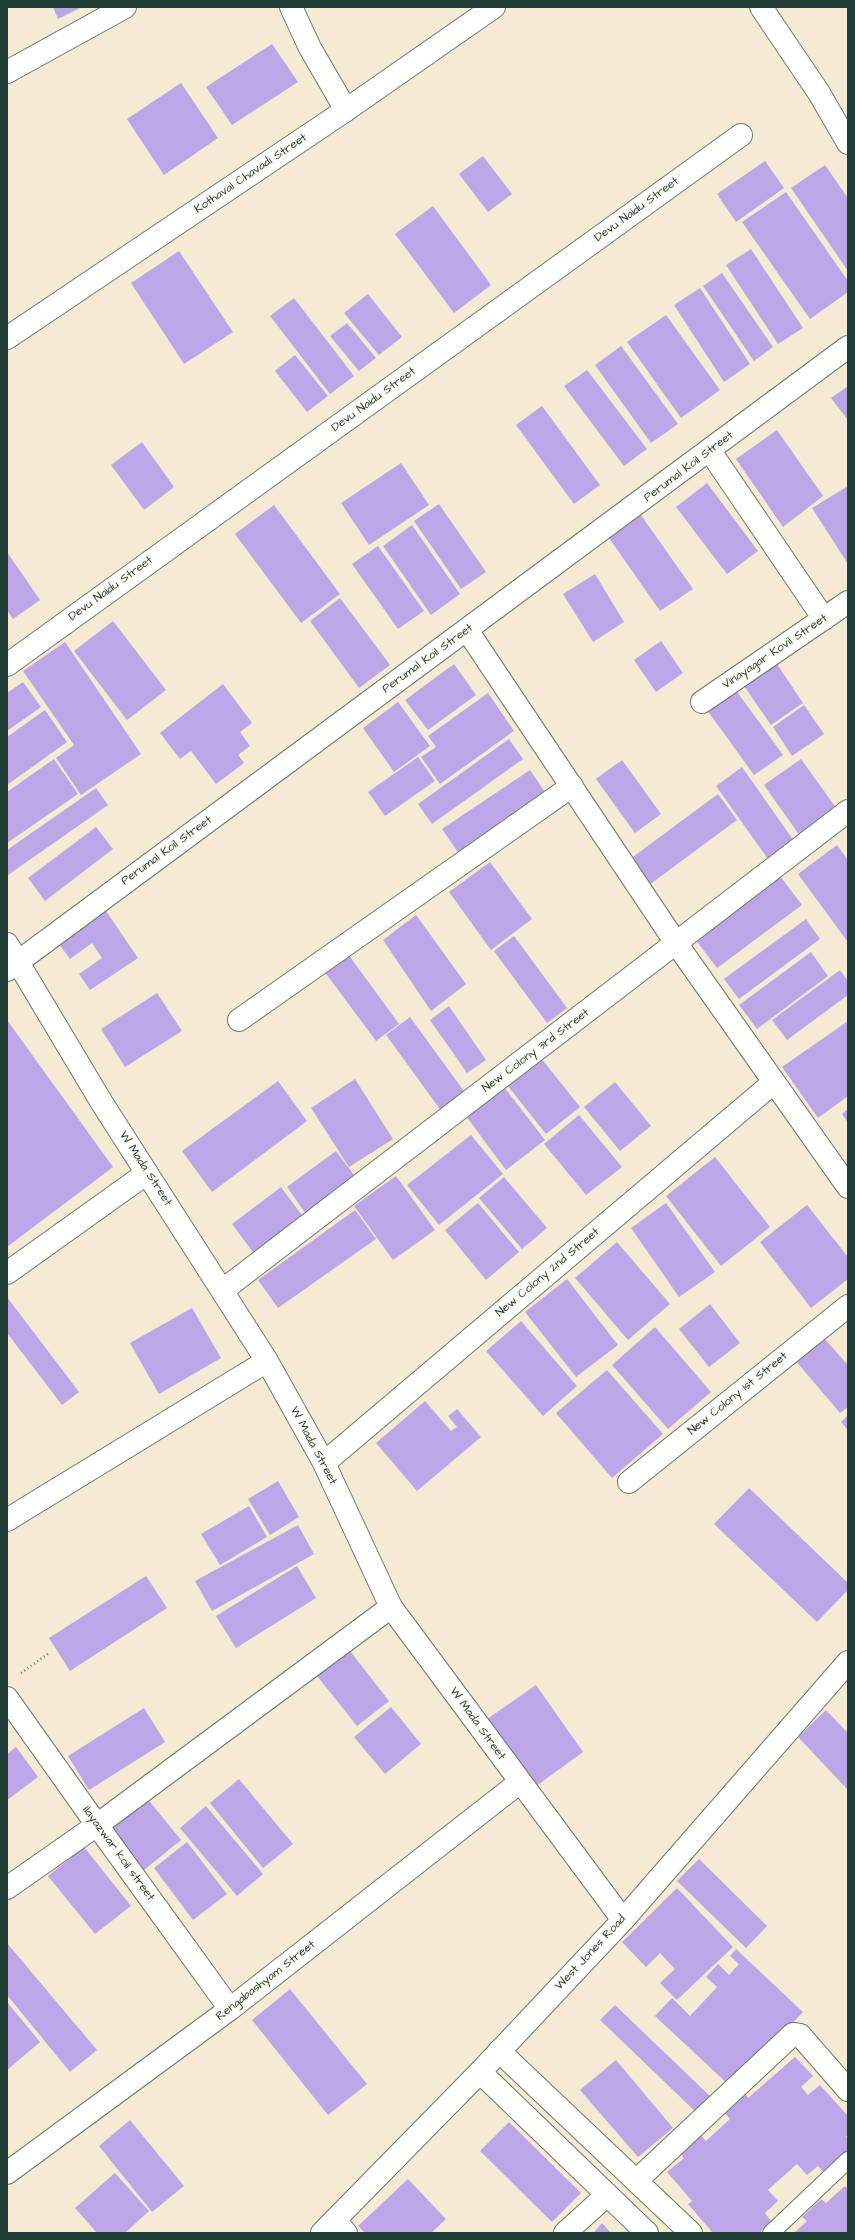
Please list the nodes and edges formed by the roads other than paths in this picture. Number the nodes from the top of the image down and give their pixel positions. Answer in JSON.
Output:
{"nodes":[{"id":1,"x":125,"y":7,"type":"edge"},
{"id":2,"x":291,"y":7,"type":"edge"},
{"id":3,"x":494,"y":7,"type":"edge"},
{"id":4,"x":761,"y":7,"type":"edge"},
{"id":5,"x":7,"y":72,"type":"edge"},
{"id":6,"x":346,"y":110,"type":"junction"},
{"id":7,"x":845,"y":130,"type":"edge"},
{"id":8,"x":741,"y":135,"type":"dead end"},
{"id":9,"x":7,"y":338,"type":"edge"},
{"id":10,"x":848,"y":347,"type":"edge"},
{"id":11,"x":710,"y":451,"type":"junction"},
{"id":12,"x":848,"y":602,"type":"edge"},
{"id":13,"x":824,"y":619,"type":"junction"},
{"id":14,"x":467,"y":630,"type":"junction"},
{"id":15,"x":7,"y":665,"type":"edge"},
{"id":16,"x":702,"y":702,"type":"dead end"},
{"id":17,"x":572,"y":786,"type":"junction"},
{"id":18,"x":848,"y":811,"type":"edge"},
{"id":19,"x":676,"y":943,"type":"junction"},
{"id":20,"x":11,"y":958,"type":"edge"},
{"id":21,"x":239,"y":1020,"type":"dead end"},
{"id":22,"x":773,"y":1083,"type":"junction"},
{"id":23,"x":147,"y":1172,"type":"junction"},
{"id":24,"x":848,"y":1187,"type":"edge"},
{"id":25,"x":7,"y":1273,"type":"edge"},
{"id":26,"x":223,"y":1290,"type":"junction"},
{"id":27,"x":848,"y":1306,"type":"edge"},
{"id":28,"x":267,"y":1361,"type":"junction"},
{"id":29,"x":324,"y":1463,"type":"junction"},
{"id":30,"x":629,"y":1482,"type":"dead end"},
{"id":31,"x":7,"y":1520,"type":"edge"},
{"id":32,"x":391,"y":1607,"type":"junction"},
{"id":33,"x":848,"y":1662,"type":"edge"},
{"id":34,"x":7,"y":1698,"type":"edge"},
{"id":35,"x":520,"y":1782,"type":"junction"},
{"id":36,"x":96,"y":1825,"type":"junction"},
{"id":37,"x":7,"y":1888,"type":"edge"},
{"id":38,"x":623,"y":1920,"type":"junction"},
{"id":39,"x":230,"y":2009,"type":"junction"},
{"id":40,"x":499,"y":2051,"type":"junction"},
{"id":41,"x":480,"y":2072,"type":"junction"},
{"id":42,"x":848,"y":2090,"type":"edge"},
{"id":43,"x":848,"y":2160,"type":"edge"},
{"id":44,"x":7,"y":2173,"type":"edge"},
{"id":45,"x":636,"y":2181,"type":"junction"},
{"id":46,"x":607,"y":2195,"type":"junction"},
{"id":47,"x":334,"y":2229,"type":"edge"},
{"id":48,"x":564,"y":2233,"type":"edge"},
{"id":49,"x":647,"y":2233,"type":"edge"},
{"id":50,"x":691,"y":2233,"type":"edge"},
{"id":51,"x":771,"y":2233,"type":"edge"}],
"edges":[{"from":1,"to":5,"type":"street"},
{"from":2,"to":6,"type":"street"},
{"from":3,"to":6,"type":"street","name":"Kothaval Chavadi Street"},
{"from":4,"to":7,"type":"street"},
{"from":6,"to":9,"type":"street","name":"Kothaval Chavadi Street"},
{"from":8,"to":15,"type":"street","name":"Devu Naidu Street"},
{"from":10,"to":11,"type":"street","name":"Perumal Koil Street"},
{"from":11,"to":13,"type":"street"},
{"from":11,"to":14,"type":"street","name":"Perumal Koil Street"},
{"from":12,"to":13,"type":"street","name":"Vinayagar Kovil Street"},
{"from":13,"to":16,"type":"street","name":"Vinayagar Kovil Street"},
{"from":14,"to":17,"type":"street"},
{"from":14,"to":20,"type":"street","name":"Perumal Koil Street"},
{"from":17,"to":19,"type":"street"},
{"from":17,"to":21,"type":"street"},
{"from":18,"to":19,"type":"street","name":"New Colony 3rd Street"},
{"from":19,"to":22,"type":"street"},
{"from":19,"to":26,"type":"street","name":"New Colony 3rd Street"},
{"from":20,"to":23,"type":"street","name":"W Mada Street"},
{"from":22,"to":24,"type":"street"},
{"from":22,"to":29,"type":"street","name":"New Colony 2nd Street"},
{"from":23,"to":25,"type":"street"},
{"from":23,"to":26,"type":"street","name":"W Mada Street"},
{"from":26,"to":28,"type":"street","name":"W Mada Street"},
{"from":27,"to":30,"type":"street","name":"New Colony 1st Street"},
{"from":28,"to":29,"type":"street","name":"W Mada Street"},
{"from":28,"to":31,"type":"street"},
{"from":29,"to":32,"type":"street","name":"W Mada Street"},
{"from":32,"to":35,"type":"street","name":"W Mada Street"},
{"from":32,"to":36,"type":"street"},
{"from":33,"to":38,"type":"street","name":"West Jones Road"},
{"from":34,"to":36,"type":"street","name":"Ilayazwar koil street"},
{"from":35,"to":38,"type":"street","name":"W Mada Street"},
{"from":35,"to":39,"type":"street","name":"Rengabashyam Street"},
{"from":36,"to":37,"type":"street"},
{"from":36,"to":39,"type":"street","name":"Ilayazwar koil street"},
{"from":38,"to":40,"type":"street","name":"West Jones Road"},
{"from":39,"to":44,"type":"street","name":"Rengabashyam Street"},
{"from":40,"to":41,"type":"street","name":"West Jones Road"},
{"from":40,"to":45,"type":"street"},
{"from":41,"to":46,"type":"street"},
{"from":41,"to":47,"type":"street","name":"West Jones Road"},
{"from":42,"to":45,"type":"street"},
{"from":43,"to":51,"type":"lane"},
{"from":45,"to":50,"type":"street"},
{"from":46,"to":48,"type":"street"},
{"from":46,"to":49,"type":"street"}]}
